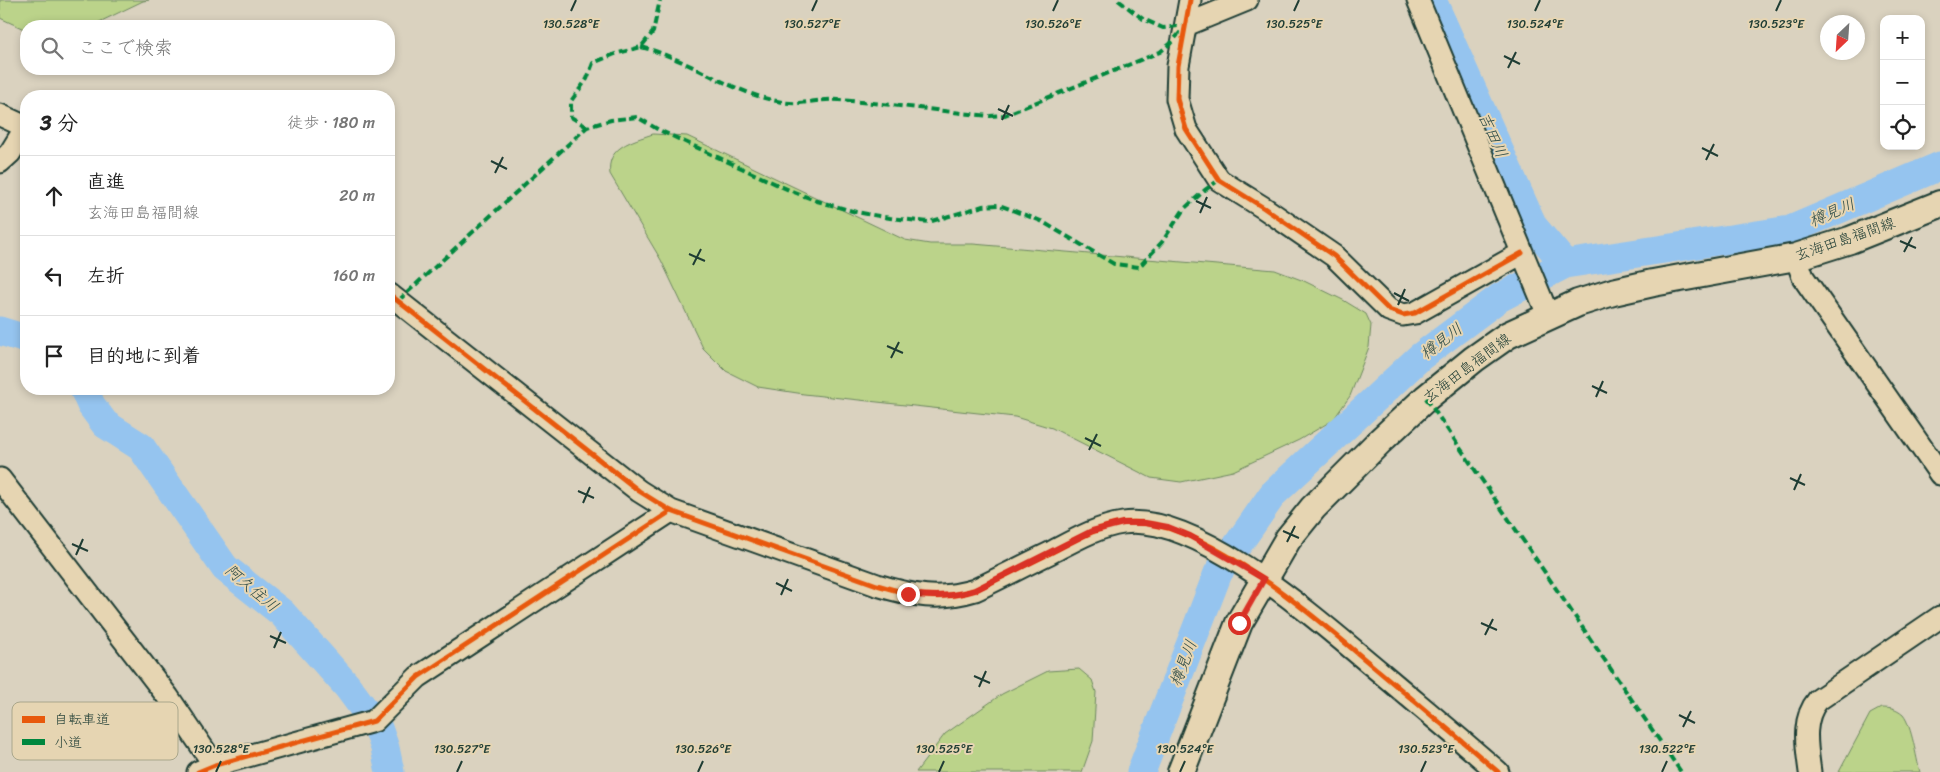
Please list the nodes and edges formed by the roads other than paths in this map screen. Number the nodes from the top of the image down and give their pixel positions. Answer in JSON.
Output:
{"nodes":[{"id":1,"x":1190,"y":0,"type":"edge"},
{"id":2,"x":1247,"y":0,"type":"edge"},
{"id":3,"x":1418,"y":0,"type":"edge"},
{"id":4,"x":1186,"y":25,"type":"junction"},
{"id":5,"x":0,"y":115,"type":"edge"},
{"id":6,"x":20,"y":124,"type":"edge"},
{"id":7,"x":20,"y":137,"type":"edge"},
{"id":8,"x":0,"y":162,"type":"edge"},
{"id":9,"x":1940,"y":204,"type":"edge"},
{"id":10,"x":1796,"y":257,"type":"junction"},
{"id":11,"x":1524,"y":258,"type":"junction"},
{"id":12,"x":395,"y":299,"type":"edge"},
{"id":13,"x":1546,"y":310,"type":"junction"},
{"id":14,"x":1940,"y":474,"type":"edge"},
{"id":15,"x":0,"y":479,"type":"edge"},
{"id":16,"x":671,"y":511,"type":"junction"},
{"id":17,"x":1260,"y":577,"type":"junction"},
{"id":18,"x":1940,"y":617,"type":"edge"},
{"id":19,"x":171,"y":702,"type":"edge"},
{"id":20,"x":178,"y":714,"type":"edge"},
{"id":21,"x":211,"y":770,"type":"edge"},
{"id":22,"x":1181,"y":772,"type":"edge"},
{"id":23,"x":1498,"y":772,"type":"edge"},
{"id":24,"x":1810,"y":772,"type":"edge"}],
"edges":[{"from":1,"to":4,"type":"street"},
{"from":2,"to":4,"type":"street"},
{"from":3,"to":11,"type":"street"},
{"from":4,"to":11,"type":"street"},
{"from":5,"to":6,"type":"street"},
{"from":7,"to":8,"type":"street"},
{"from":9,"to":10,"type":"main road","name":"玄海田島福間線"},
{"from":10,"to":13,"type":"main road","name":"玄海田島福間線"},
{"from":10,"to":14,"type":"street"},
{"from":11,"to":13,"type":"street"},
{"from":12,"to":16,"type":"street"},
{"from":13,"to":17,"type":"main road","name":"玄海田島福間線"},
{"from":15,"to":19,"type":"street"},
{"from":16,"to":17,"type":"street"},
{"from":16,"to":21,"type":"street"},
{"from":17,"to":22,"type":"main road","name":"玄海田島福間線"},
{"from":17,"to":23,"type":"street"},
{"from":18,"to":24,"type":"street"},
{"from":20,"to":21,"type":"street"}]}
